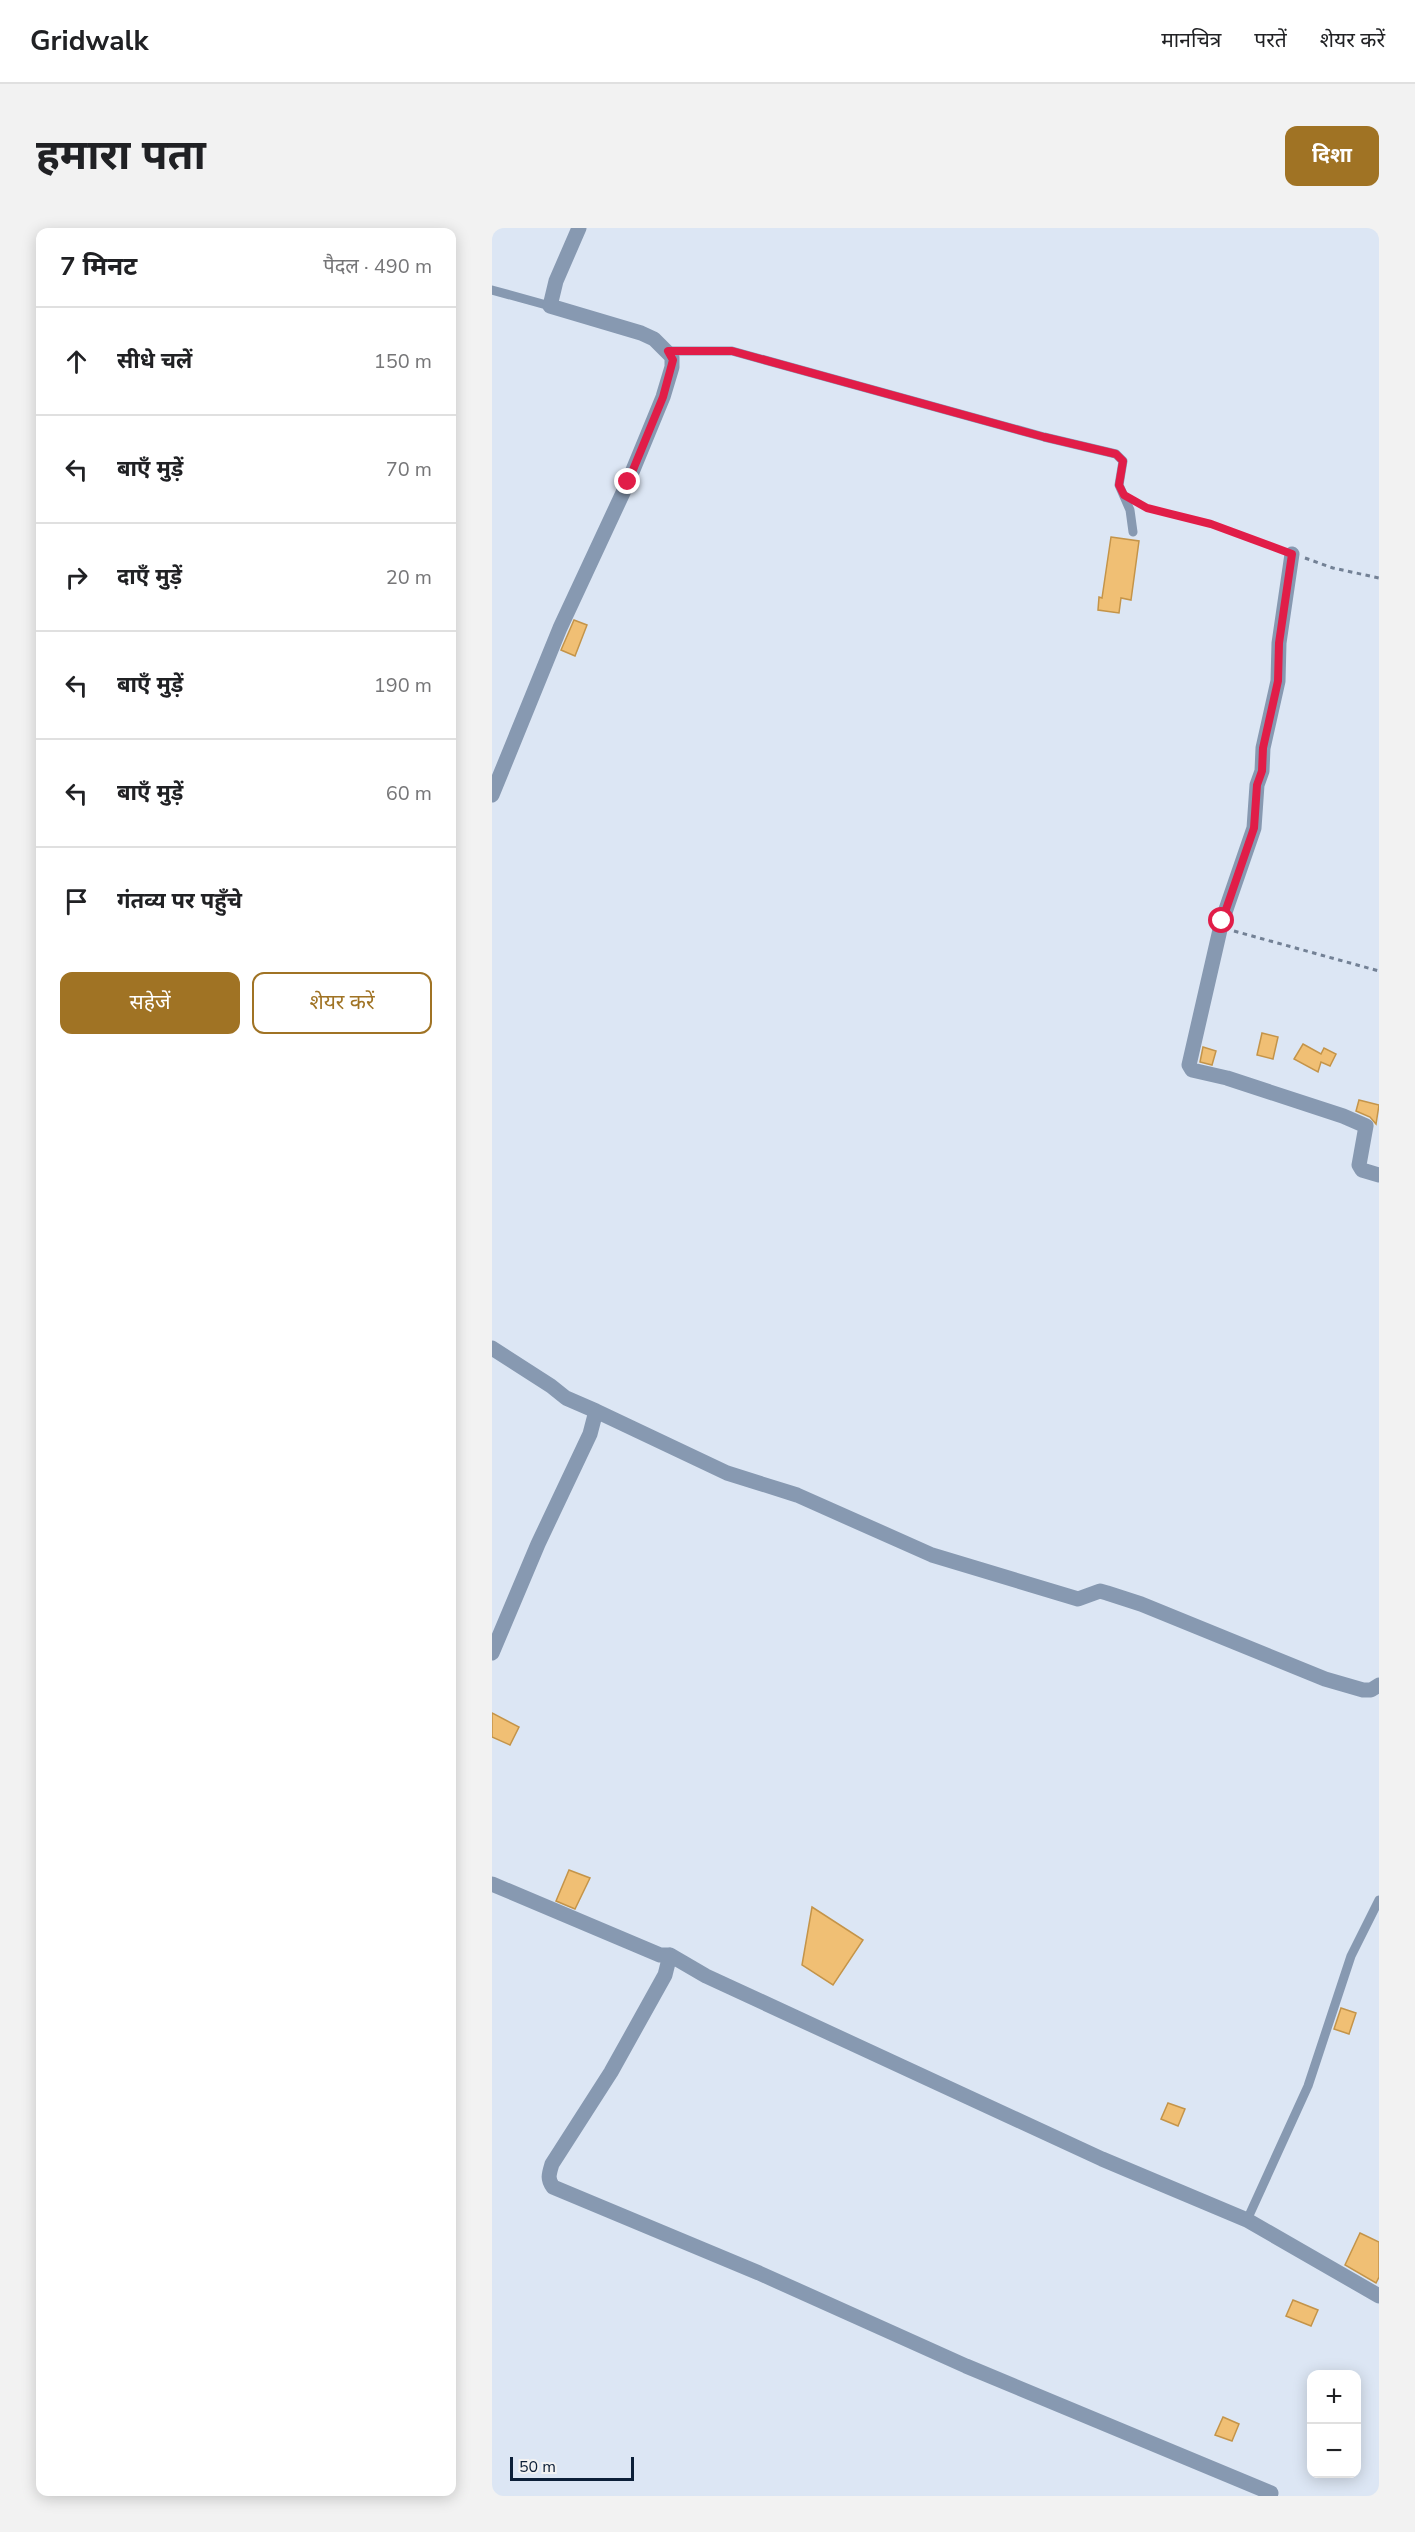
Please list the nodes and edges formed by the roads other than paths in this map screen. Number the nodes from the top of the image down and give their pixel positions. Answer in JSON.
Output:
{"nodes":[{"id":1,"x":579,"y":228,"type":"edge"},
{"id":2,"x":492,"y":290,"type":"edge"},
{"id":3,"x":550,"y":306,"type":"junction"},
{"id":4,"x":668,"y":351,"type":"junction"},
{"id":5,"x":1133,"y":532,"type":"dead end"},
{"id":6,"x":1292,"y":554,"type":"road end"},
{"id":7,"x":492,"y":795,"type":"edge"},
{"id":8,"x":1379,"y":1174,"type":"edge"},
{"id":9,"x":492,"y":1348,"type":"edge"},
{"id":10,"x":596,"y":1411,"type":"junction"},
{"id":11,"x":492,"y":1653,"type":"edge"},
{"id":12,"x":1379,"y":1685,"type":"edge"},
{"id":13,"x":492,"y":1884,"type":"edge"},
{"id":14,"x":1379,"y":1900,"type":"edge"},
{"id":15,"x":670,"y":1954,"type":"junction"},
{"id":16,"x":1247,"y":2220,"type":"junction"},
{"id":17,"x":1379,"y":2296,"type":"edge"},
{"id":18,"x":1271,"y":2493,"type":"dead end"}],
"edges":[{"from":1,"to":3,"type":"street"},
{"from":2,"to":3,"type":"lane"},
{"from":3,"to":4,"type":"street"},
{"from":4,"to":5,"type":"lane"},
{"from":4,"to":7,"type":"street"},
{"from":6,"to":8,"type":"street"},
{"from":9,"to":10,"type":"street"},
{"from":10,"to":11,"type":"street"},
{"from":10,"to":12,"type":"street"},
{"from":13,"to":15,"type":"street"},
{"from":14,"to":16,"type":"lane"},
{"from":15,"to":16,"type":"street"},
{"from":15,"to":18,"type":"street"},
{"from":16,"to":17,"type":"street"}]}
